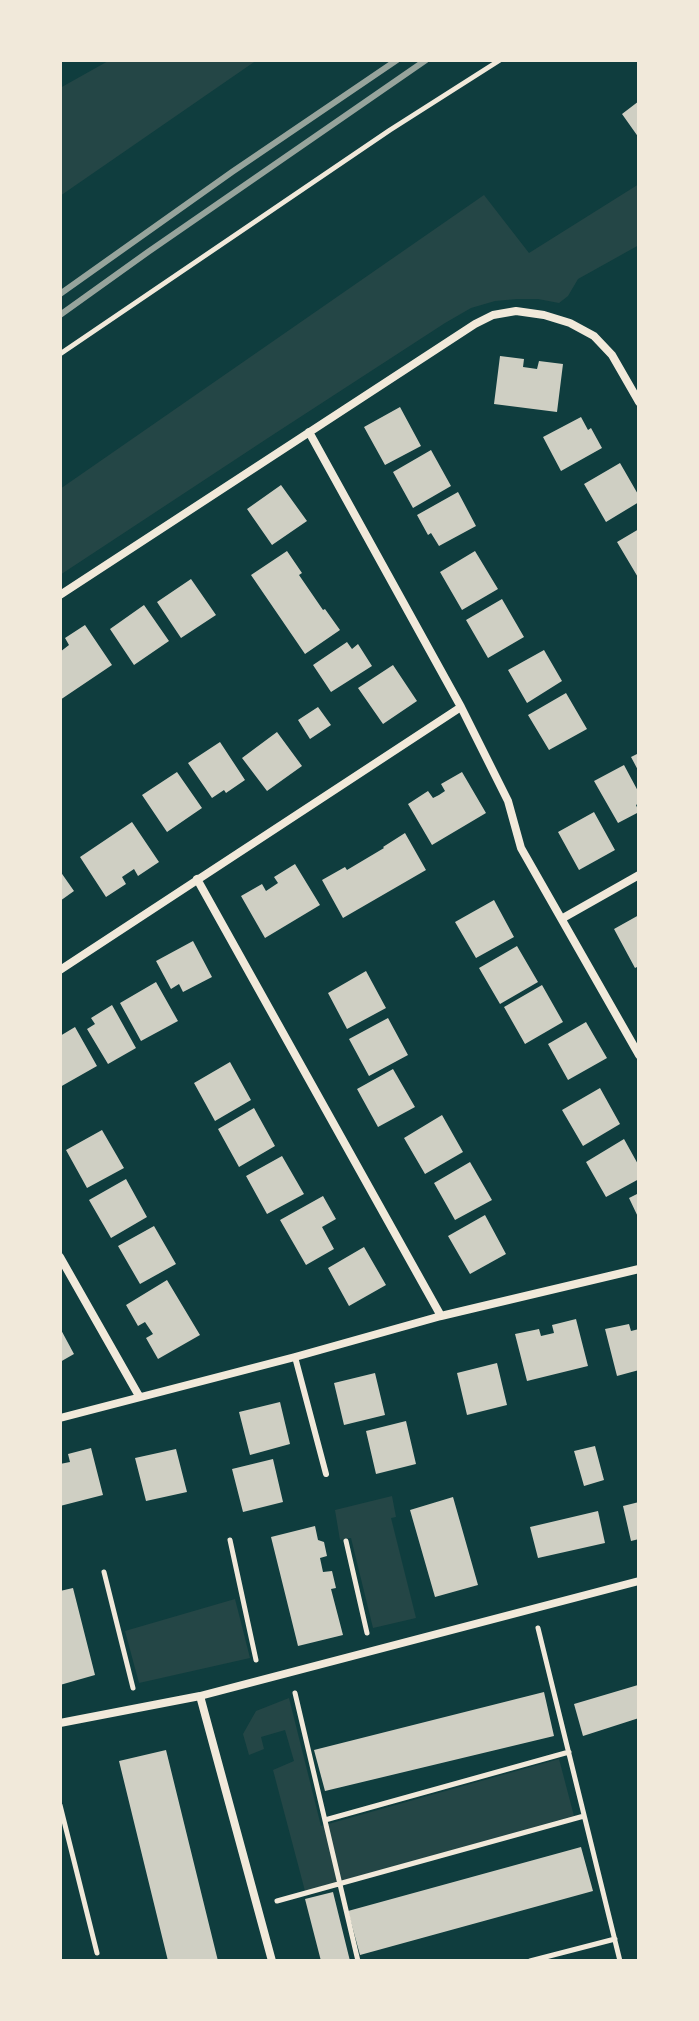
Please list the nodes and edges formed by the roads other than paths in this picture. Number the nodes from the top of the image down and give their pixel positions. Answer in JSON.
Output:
{"nodes":[{"id":1,"x":639,"y":402,"type":"edge"},
{"id":2,"x":309,"y":432,"type":"junction"},
{"id":3,"x":60,"y":595,"type":"edge"},
{"id":4,"x":461,"y":707,"type":"junction"},
{"id":5,"x":639,"y":875,"type":"edge"},
{"id":6,"x":197,"y":879,"type":"junction"},
{"id":7,"x":563,"y":918,"type":"junction"},
{"id":8,"x":60,"y":970,"type":"edge"},
{"id":9,"x":639,"y":1055,"type":"edge"},
{"id":10,"x":60,"y":1257,"type":"edge"},
{"id":11,"x":639,"y":1269,"type":"edge"},
{"id":12,"x":441,"y":1316,"type":"junction"},
{"id":13,"x":295,"y":1357,"type":"junction"},
{"id":14,"x":139,"y":1396,"type":"junction"},
{"id":15,"x":60,"y":1418,"type":"edge"},
{"id":16,"x":326,"y":1474,"type":"dead end"},
{"id":17,"x":639,"y":1581,"type":"edge"},
{"id":18,"x":200,"y":1696,"type":"junction"},
{"id":19,"x":60,"y":1723,"type":"edge"},
{"id":20,"x":272,"y":1961,"type":"edge"}],
"edges":[{"from":1,"to":2,"type":"street"},
{"from":2,"to":3,"type":"street"},
{"from":2,"to":4,"type":"street"},
{"from":4,"to":6,"type":"street"},
{"from":4,"to":7,"type":"street"},
{"from":5,"to":7,"type":"street"},
{"from":6,"to":8,"type":"street"},
{"from":6,"to":12,"type":"street"},
{"from":7,"to":9,"type":"street"},
{"from":10,"to":14,"type":"street"},
{"from":11,"to":12,"type":"street"},
{"from":12,"to":13,"type":"street"},
{"from":13,"to":14,"type":"street"},
{"from":13,"to":16,"type":"lane"},
{"from":14,"to":15,"type":"street"},
{"from":17,"to":18,"type":"street"},
{"from":18,"to":19,"type":"street"},
{"from":18,"to":20,"type":"street"}]}
